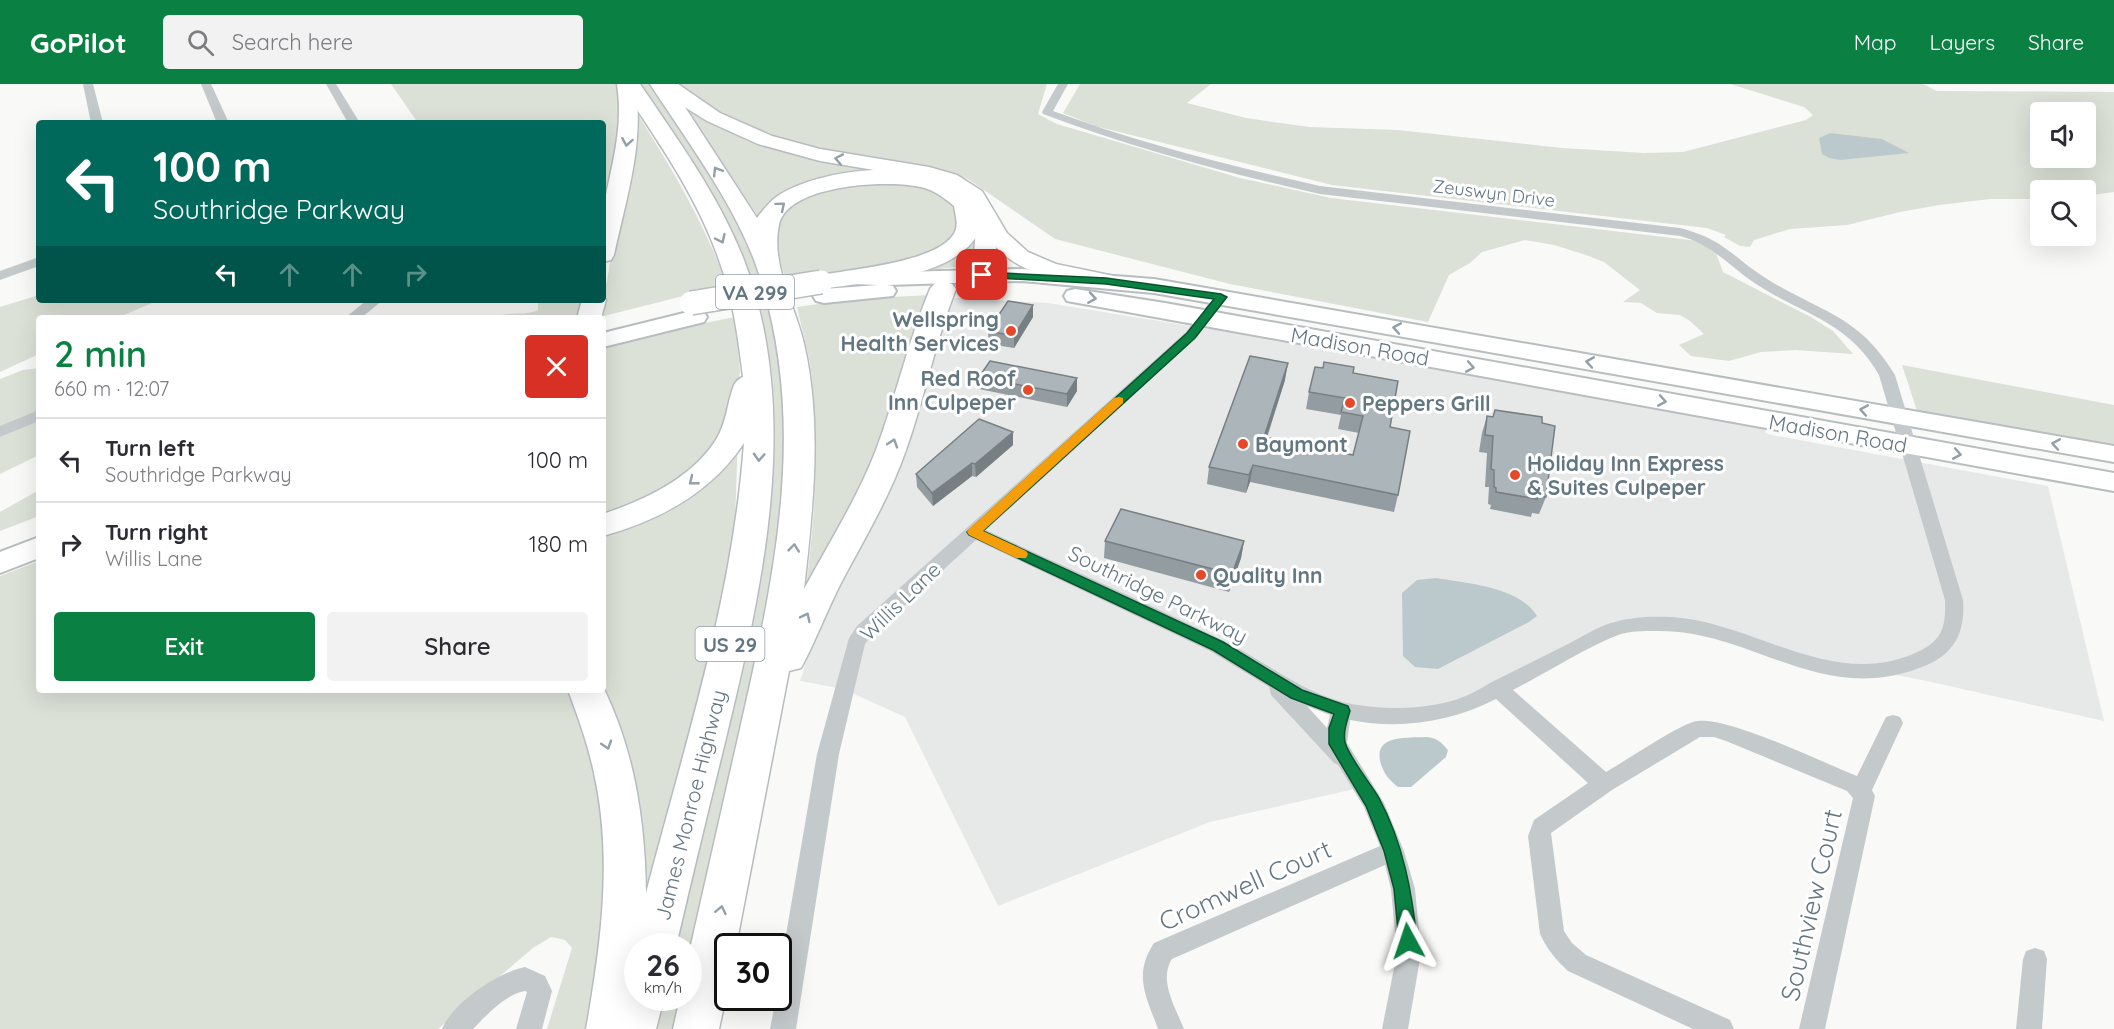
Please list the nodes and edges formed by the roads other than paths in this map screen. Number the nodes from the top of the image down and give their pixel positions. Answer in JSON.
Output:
{"nodes":[{"id":1,"x":88,"y":84,"type":"edge"},
{"id":2,"x":206,"y":84,"type":"edge"},
{"id":3,"x":331,"y":84,"type":"edge"},
{"id":4,"x":626,"y":84,"type":"edge"},
{"id":5,"x":630,"y":84,"type":"edge"},
{"id":6,"x":660,"y":84,"type":"edge"},
{"id":7,"x":667,"y":84,"type":"edge"},
{"id":8,"x":1063,"y":84,"type":"edge"},
{"id":9,"x":96,"y":120,"type":"edge"},
{"id":10,"x":222,"y":120,"type":"edge"},
{"id":11,"x":352,"y":120,"type":"edge"},
{"id":12,"x":988,"y":215,"type":"junction"},
{"id":13,"x":606,"y":241,"type":"edge"},
{"id":14,"x":766,"y":259,"type":"junction"},
{"id":15,"x":36,"y":262,"type":"edge"},
{"id":16,"x":0,"y":276,"type":"edge"},
{"id":17,"x":1106,"y":281,"type":"junction"},
{"id":18,"x":982,"y":282,"type":"junction"},
{"id":19,"x":822,"y":289,"type":"junction"},
{"id":20,"x":943,"y":289,"type":"junction"},
{"id":21,"x":1221,"y":297,"type":"junction"},
{"id":22,"x":372,"y":303,"type":"edge"},
{"id":23,"x":693,"y":310,"type":"junction"},
{"id":24,"x":356,"y":315,"type":"edge"},
{"id":25,"x":1206,"y":318,"type":"junction"},
{"id":26,"x":606,"y":326,"type":"edge"},
{"id":27,"x":752,"y":336,"type":"junction"},
{"id":28,"x":606,"y":339,"type":"edge"},
{"id":29,"x":36,"y":416,"type":"edge"},
{"id":30,"x":1899,"y":416,"type":"junction"},
{"id":31,"x":0,"y":432,"type":"edge"},
{"id":32,"x":1908,"y":445,"type":"junction"},
{"id":33,"x":2114,"y":454,"type":"edge"},
{"id":34,"x":2114,"y":482,"type":"edge"},
{"id":35,"x":606,"y":524,"type":"edge"},
{"id":36,"x":36,"y":531,"type":"edge"},
{"id":37,"x":974,"y":532,"type":"junction"},
{"id":38,"x":0,"y":545,"type":"edge"},
{"id":39,"x":36,"y":548,"type":"edge"},
{"id":40,"x":0,"y":562,"type":"edge"},
{"id":41,"x":1262,"y":673,"type":"junction"},
{"id":42,"x":1498,"y":688,"type":"junction"},
{"id":43,"x":587,"y":693,"type":"edge"},
{"id":44,"x":1342,"y":711,"type":"junction"},
{"id":45,"x":1893,"y":723,"type":"dead end"},
{"id":46,"x":760,"y":729,"type":"junction"},
{"id":47,"x":1356,"y":774,"type":"junction"},
{"id":48,"x":1604,"y":784,"type":"junction"},
{"id":49,"x":1861,"y":790,"type":"junction"},
{"id":50,"x":1393,"y":851,"type":"junction"},
{"id":51,"x":657,"y":933,"type":"edge"},
{"id":52,"x":2035,"y":959,"type":"dead end"},
{"id":53,"x":638,"y":1011,"type":"edge"},
{"id":54,"x":1709,"y":1026,"type":"edge"},
{"id":55,"x":455,"y":1029,"type":"edge"},
{"id":56,"x":529,"y":1029,"type":"edge"},
{"id":57,"x":609,"y":1029,"type":"edge"},
{"id":58,"x":633,"y":1029,"type":"edge"},
{"id":59,"x":696,"y":1029,"type":"edge"},
{"id":60,"x":783,"y":1029,"type":"edge"},
{"id":61,"x":1171,"y":1029,"type":"edge"},
{"id":62,"x":1395,"y":1029,"type":"edge"},
{"id":63,"x":1812,"y":1029,"type":"edge"},
{"id":64,"x":2030,"y":1029,"type":"edge"}],
"edges":[{"from":1,"to":9,"type":"street"},
{"from":2,"to":10,"type":"street"},
{"from":3,"to":11,"type":"street"},
{"from":4,"to":13,"type":"highway","one_way":true},
{"from":5,"to":27,"type":"highway","name":"James Monroe Highway","number":"US 29","one_way":true},
{"from":14,"to":6,"type":"highway","number":"US 29","one_way":true},
{"from":12,"to":7,"type":"highway","one_way":true},
{"from":8,"to":30,"type":"street","name":"Zeuswyn Drive"},
{"from":12,"to":17,"type":"highway"},
{"from":12,"to":18,"type":"highway"},
{"from":14,"to":19,"type":"highway","one_way":true},
{"from":46,"to":14,"type":"highway","number":"US 29","one_way":true},
{"from":15,"to":16,"type":"street"},
{"from":17,"to":18,"type":"main road","name":"Madison Road","number":"VA 299"},
{"from":17,"to":21,"type":"main road","name":"Madison Road"},
{"from":18,"to":19,"type":"main road","name":"Madison Road","number":"VA 299"},
{"from":18,"to":20,"type":"main road","name":"Madison Road"},
{"from":18,"to":25,"type":"main road","name":"Madison Road","one_way":true},
{"from":19,"to":20,"type":"main road","name":"Madison Road"},
{"from":19,"to":23,"type":"main road","name":"Madison Road"},
{"from":46,"to":20,"type":"highway","one_way":true},
{"from":21,"to":25,"type":"street","name":"Willis Lane"},
{"from":30,"to":21,"type":"main road","name":"Madison Road","one_way":true},
{"from":22,"to":24,"type":"street"},
{"from":23,"to":26,"type":"main road","name":"Madison Road","number":"VA 299"},
{"from":23,"to":28,"type":"main road","name":"Madison Road"},
{"from":25,"to":32,"type":"main road","name":"Madison Road","one_way":true},
{"from":25,"to":37,"type":"street","name":"Willis Lane"},
{"from":27,"to":35,"type":"highway","one_way":true},
{"from":27,"to":51,"type":"highway","name":"James Monroe Highway","number":"US 29","one_way":true},
{"from":29,"to":31,"type":"street"},
{"from":30,"to":32,"type":"street","name":"Southridge Parkway"},
{"from":33,"to":30,"type":"main road","name":"Madison Road","one_way":true},
{"from":32,"to":34,"type":"main road","name":"Madison Road","one_way":true},
{"from":32,"to":42,"type":"street","name":"Southridge Parkway"},
{"from":36,"to":38,"type":"main road"},
{"from":37,"to":41,"type":"street","name":"Southridge Parkway"},
{"from":37,"to":60,"type":"street","name":"Willis Lane"},
{"from":39,"to":40,"type":"main road"},
{"from":41,"to":44,"type":"street","name":"Southridge Parkway"},
{"from":41,"to":47,"type":"street"},
{"from":42,"to":44,"type":"street","name":"Southridge Parkway"},
{"from":42,"to":48,"type":"street"},
{"from":43,"to":57,"type":"highway","one_way":true},
{"from":44,"to":47,"type":"street"},
{"from":45,"to":49,"type":"street"},
{"from":59,"to":46,"type":"highway","number":"US 29","one_way":true},
{"from":47,"to":50,"type":"street"},
{"from":48,"to":49,"type":"street","name":"Southview Court"},
{"from":48,"to":54,"type":"street","name":"Southview Court"},
{"from":49,"to":63,"type":"street","name":"Southview Court"},
{"from":50,"to":61,"type":"street","name":"Cromwell Court"},
{"from":50,"to":62,"type":"street"},
{"from":52,"to":64,"type":"street"},
{"from":53,"to":58,"type":"highway"},
{"from":55,"to":56,"type":"street"}]}
